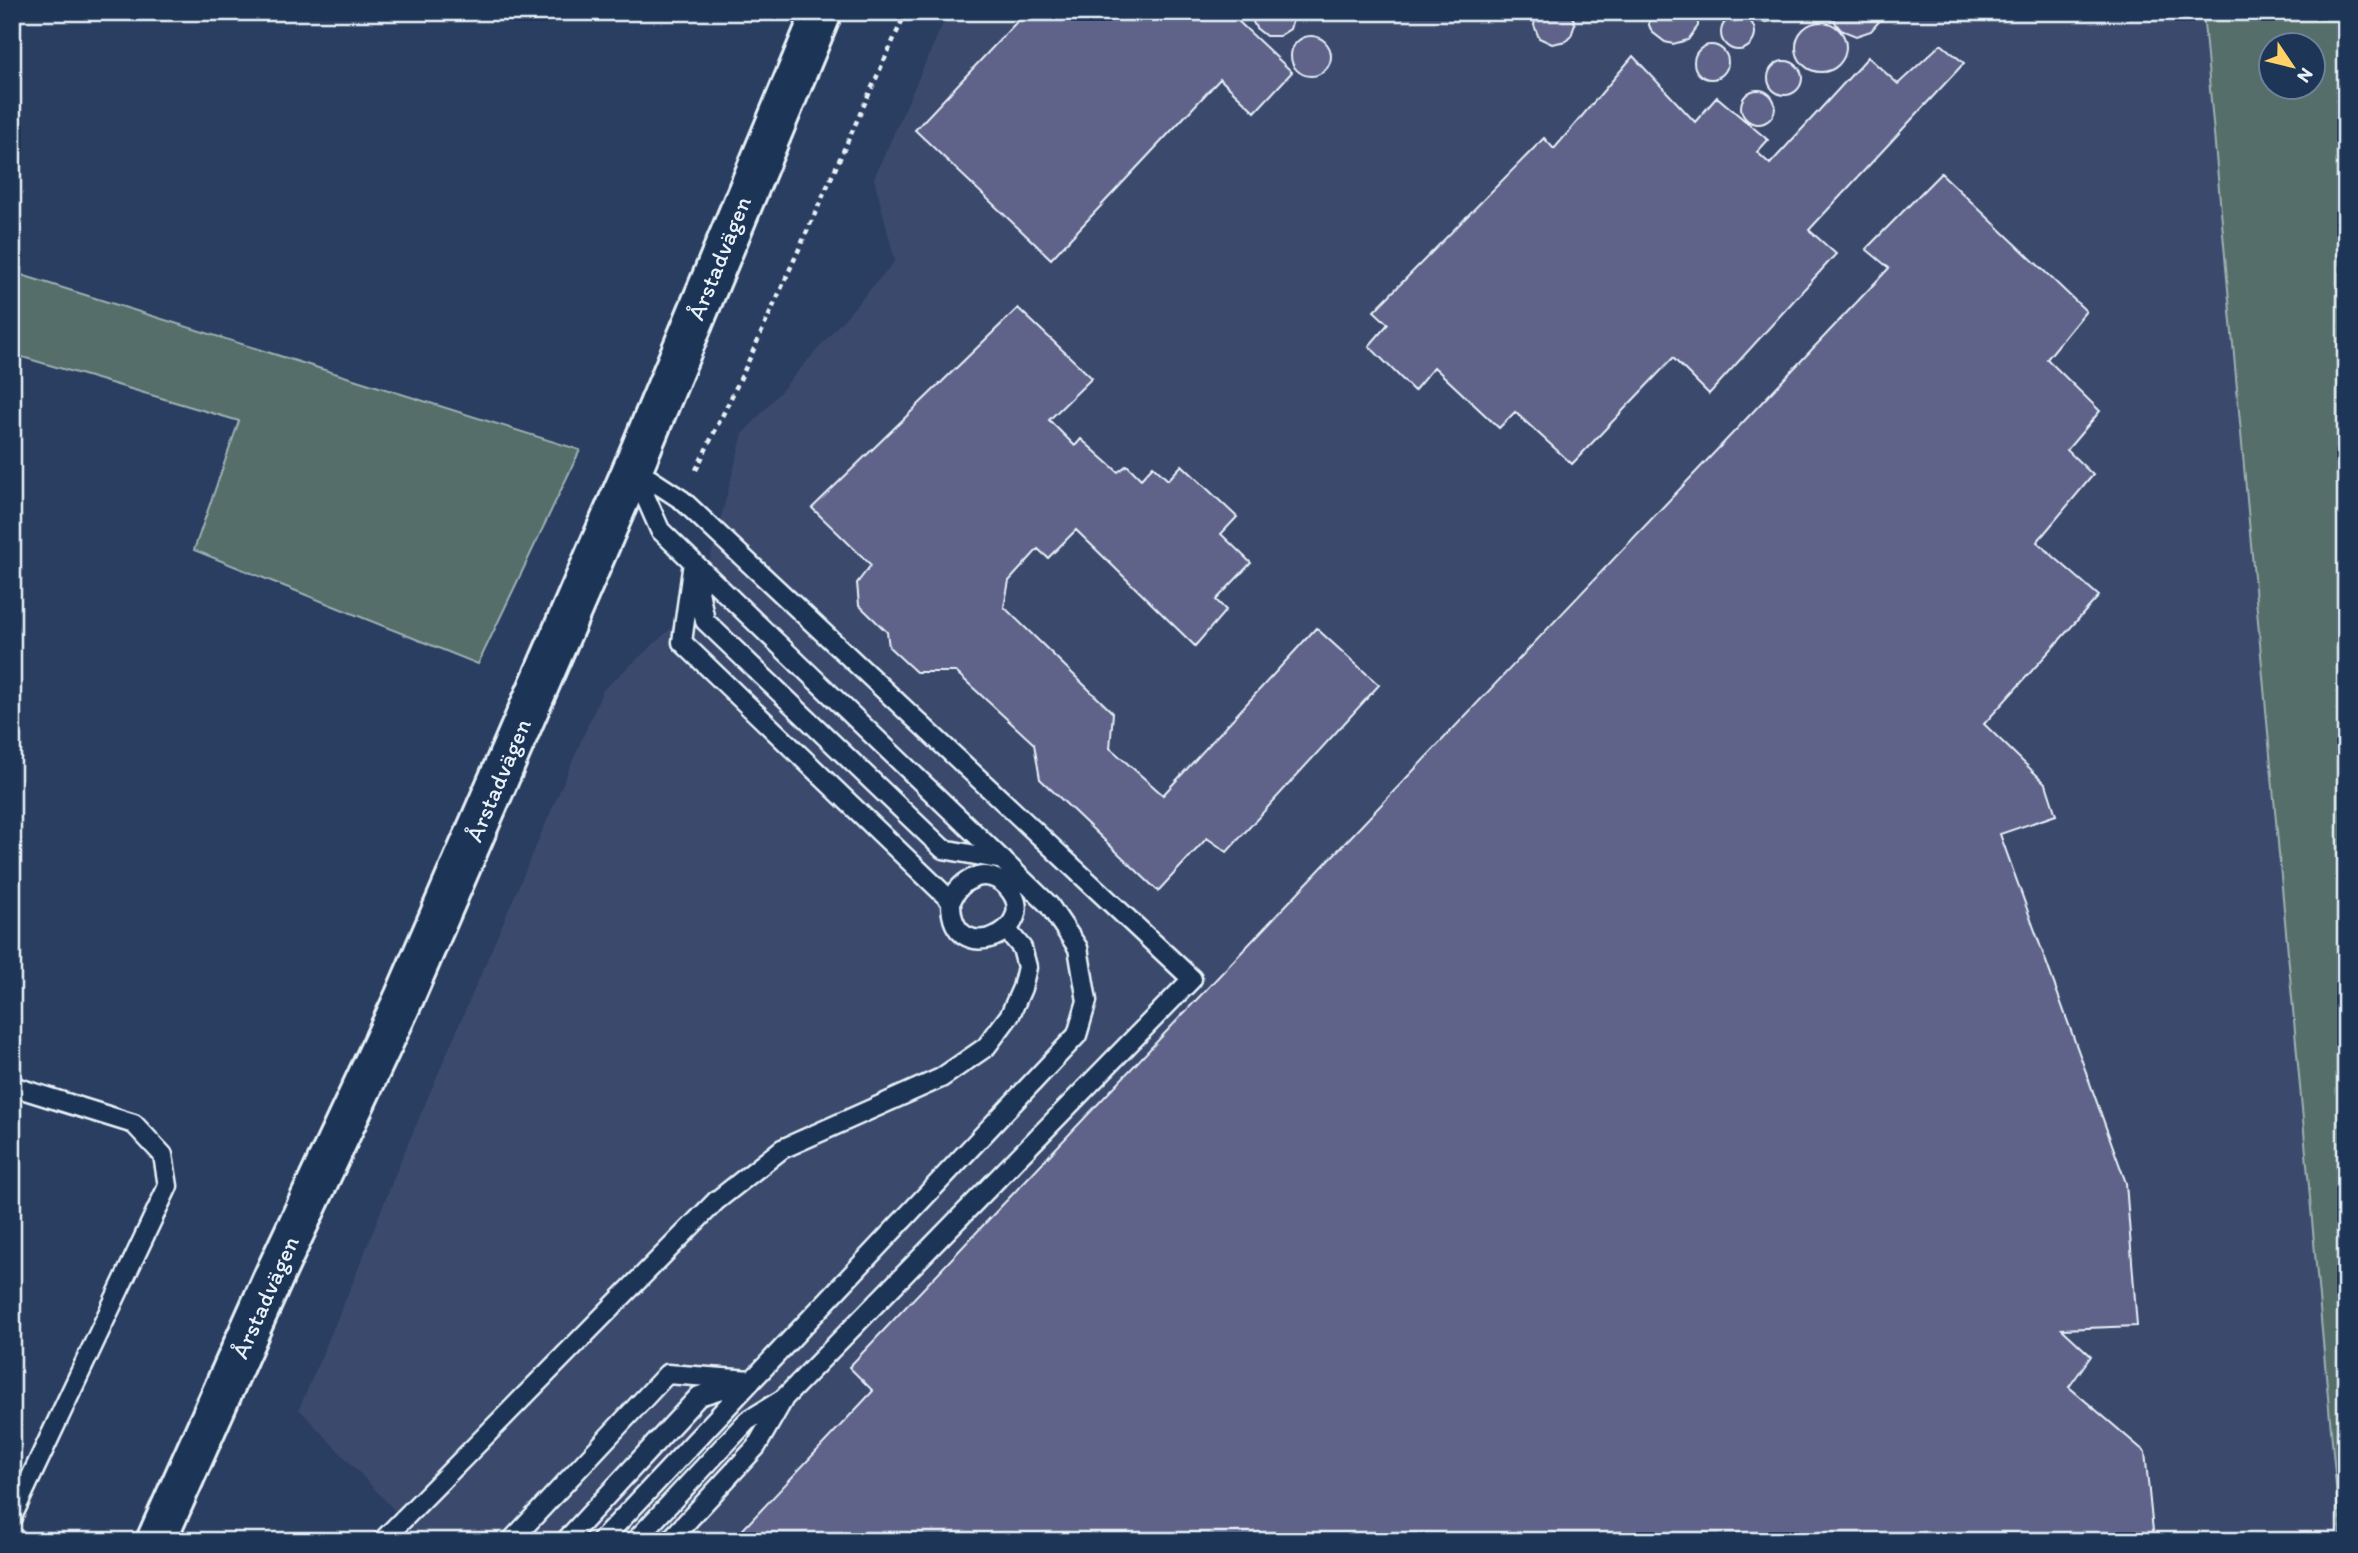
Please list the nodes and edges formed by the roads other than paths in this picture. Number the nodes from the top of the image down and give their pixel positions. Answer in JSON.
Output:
{"nodes":[{"id":1,"x":822,"y":12,"type":"edge"},
{"id":2,"x":633,"y":468,"type":"junction"},
{"id":3,"x":693,"y":562,"type":"junction"},
{"id":4,"x":1003,"y":860,"type":"junction"},
{"id":5,"x":951,"y":901,"type":"junction"},
{"id":6,"x":1007,"y":930,"type":"junction"},
{"id":7,"x":12,"y":1086,"type":"edge"},
{"id":8,"x":751,"y":1380,"type":"junction"},
{"id":9,"x":783,"y":1399,"type":"junction"},
{"id":10,"x":12,"y":1517,"type":"edge"},
{"id":11,"x":156,"y":1541,"type":"edge"},
{"id":12,"x":382,"y":1541,"type":"edge"},
{"id":13,"x":511,"y":1541,"type":"edge"},
{"id":14,"x":565,"y":1541,"type":"edge"},
{"id":15,"x":601,"y":1541,"type":"edge"},
{"id":16,"x":635,"y":1541,"type":"edge"},
{"id":17,"x":669,"y":1541,"type":"edge"}],
"edges":[{"from":1,"to":2,"type":"main road","name":"Årstadvägen"},
{"from":2,"to":3,"type":"lane"},
{"from":2,"to":9,"type":"lane"},
{"from":2,"to":11,"type":"main road","name":"Årstadvägen"},
{"from":3,"to":4,"type":"lane"},
{"from":3,"to":4,"type":"lane"},
{"from":3,"to":5,"type":"lane"},
{"from":4,"to":8,"type":"lane"},
{"from":5,"to":6,"type":"lane"},
{"from":5,"to":6,"type":"lane"},
{"from":6,"to":12,"type":"lane"},
{"from":7,"to":10,"type":"lane"},
{"from":8,"to":13,"type":"lane"},
{"from":8,"to":14,"type":"lane"},
{"from":8,"to":15,"type":"lane"},
{"from":9,"to":16,"type":"lane"},
{"from":9,"to":17,"type":"lane"}]}
